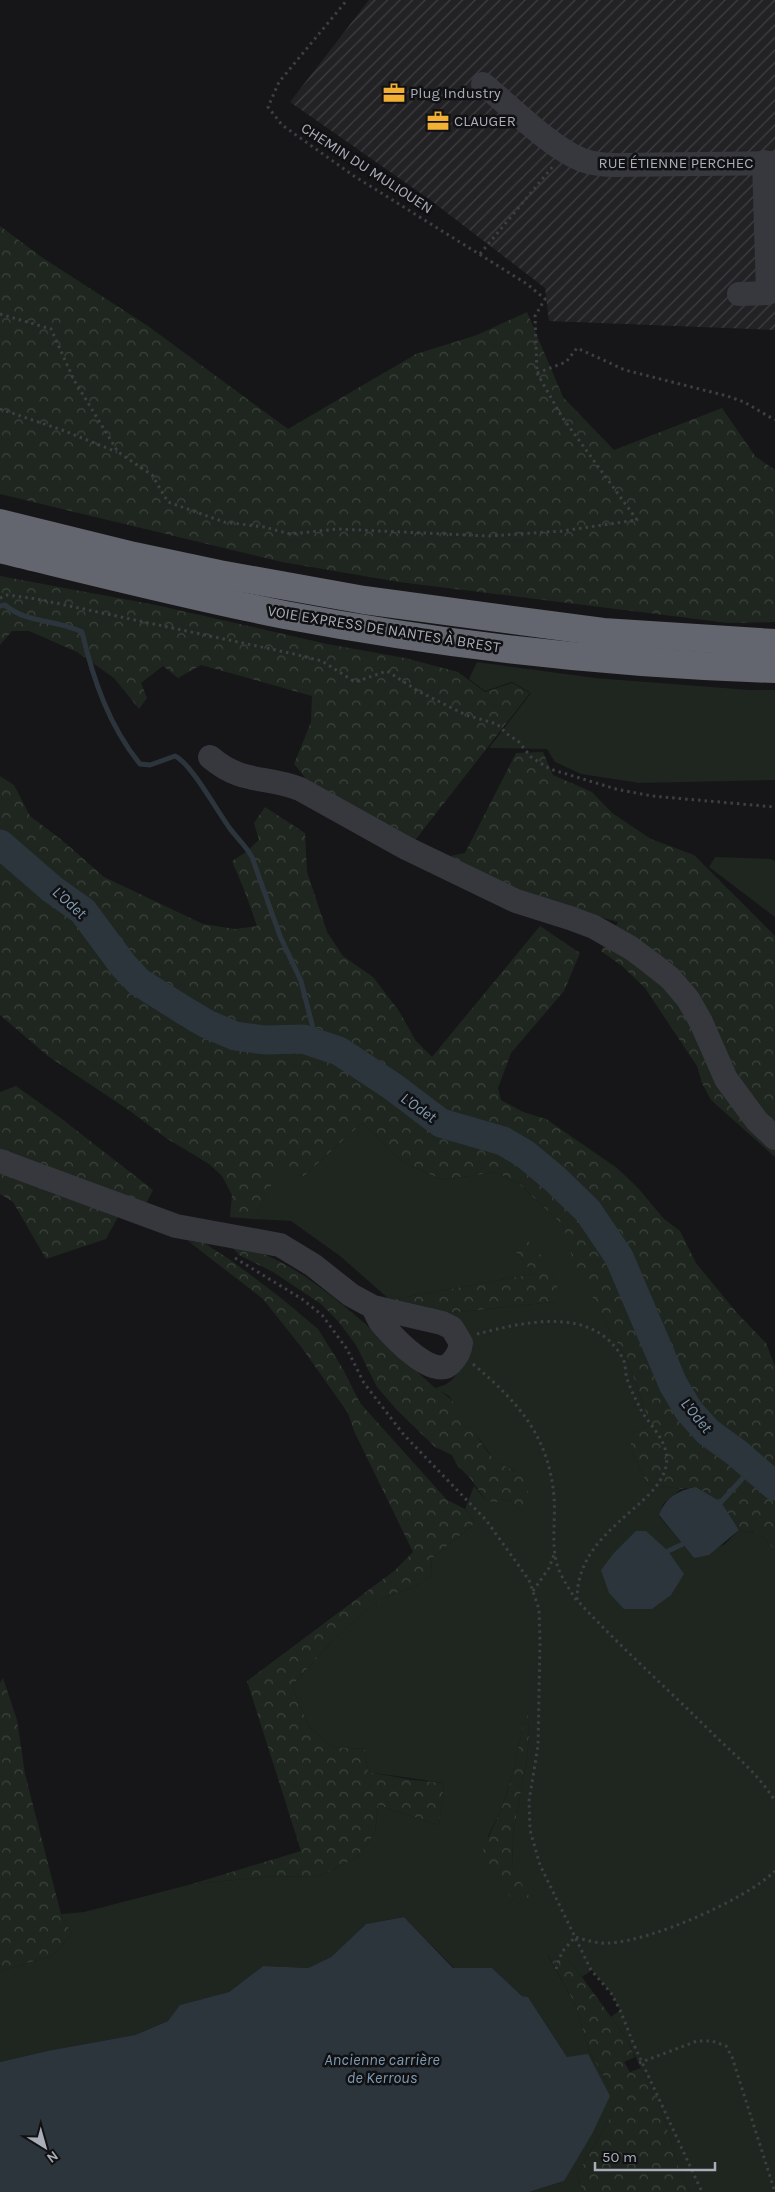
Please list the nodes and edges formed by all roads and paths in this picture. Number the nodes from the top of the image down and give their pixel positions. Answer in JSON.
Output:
{"nodes":[{"id":1,"x":347,"y":0,"type":"edge"},
{"id":2,"x":484,"y":84,"type":"dead end"},
{"id":3,"x":565,"y":152,"type":"junction"},
{"id":4,"x":770,"y":162,"type":"edge"},
{"id":5,"x":480,"y":254,"type":"junction"},
{"id":6,"x":739,"y":294,"type":"dead end"},
{"id":7,"x":0,"y":314,"type":"edge"},
{"id":8,"x":537,"y":373,"type":"junction"},
{"id":9,"x":0,"y":409,"type":"edge"},
{"id":10,"x":775,"y":420,"type":"edge"},
{"id":11,"x":118,"y":452,"type":"junction"},
{"id":12,"x":0,"y":522,"type":"edge"},
{"id":13,"x":0,"y":549,"type":"edge"},
{"id":14,"x":0,"y":598,"type":"edge"},
{"id":15,"x":775,"y":643,"type":"edge"},
{"id":16,"x":775,"y":669,"type":"edge"},
{"id":17,"x":210,"y":757,"type":"dead end"},
{"id":18,"x":775,"y":807,"type":"edge"},
{"id":19,"x":775,"y":1138,"type":"edge"},
{"id":20,"x":0,"y":1161,"type":"edge"},
{"id":21,"x":228,"y":1252,"type":"dead end"},
{"id":22,"x":373,"y":1307,"type":"junction"},
{"id":23,"x":459,"y":1345,"type":"junction"},
{"id":24,"x":555,"y":1551,"type":"junction"},
{"id":25,"x":533,"y":1591,"type":"junction"},
{"id":26,"x":577,"y":1600,"type":"junction"},
{"id":27,"x":775,"y":1801,"type":"edge"},
{"id":28,"x":775,"y":1871,"type":"edge"},
{"id":29,"x":575,"y":1937,"type":"junction"},
{"id":30,"x":556,"y":1969,"type":"dead end"},
{"id":31,"x":640,"y":2063,"type":"junction"},
{"id":32,"x":702,"y":2192,"type":"edge"},
{"id":33,"x":775,"y":2192,"type":"edge"}],
"edges":[{"from":1,"to":5,"type":"path","name":"CHEMIN DU MULIOUEN"},
{"from":2,"to":3,"type":"street","name":"RUE ÉTIENNE PERCHEC"},
{"from":3,"to":4,"type":"street","name":"RUE ÉTIENNE PERCHEC"},
{"from":3,"to":5,"type":"path"},
{"from":4,"to":6,"type":"street"},
{"from":5,"to":8,"type":"path","name":"CHEMIN DU MULIOUEN"},
{"from":7,"to":11,"type":"path"},
{"from":8,"to":10,"type":"path"},
{"from":8,"to":11,"type":"path"},
{"from":9,"to":11,"type":"path"},
{"from":12,"to":15,"type":"highway","name":"VOIE EXPRESS DE NANTES À BREST"},
{"from":13,"to":16,"type":"highway","name":"VOIE EXPRESS DE NANTES À BREST"},
{"from":14,"to":18,"type":"path"},
{"from":17,"to":19,"type":"street"},
{"from":20,"to":22,"type":"street"},
{"from":21,"to":25,"type":"path"},
{"from":22,"to":23,"type":"street"},
{"from":22,"to":23,"type":"street"},
{"from":23,"to":24,"type":"path"},
{"from":23,"to":26,"type":"path"},
{"from":24,"to":25,"type":"path"},
{"from":24,"to":26,"type":"path"},
{"from":25,"to":29,"type":"path"},
{"from":26,"to":27,"type":"path"},
{"from":28,"to":29,"type":"path"},
{"from":29,"to":30,"type":"path"},
{"from":29,"to":31,"type":"path"},
{"from":31,"to":32,"type":"path"},
{"from":31,"to":33,"type":"path"}]}
